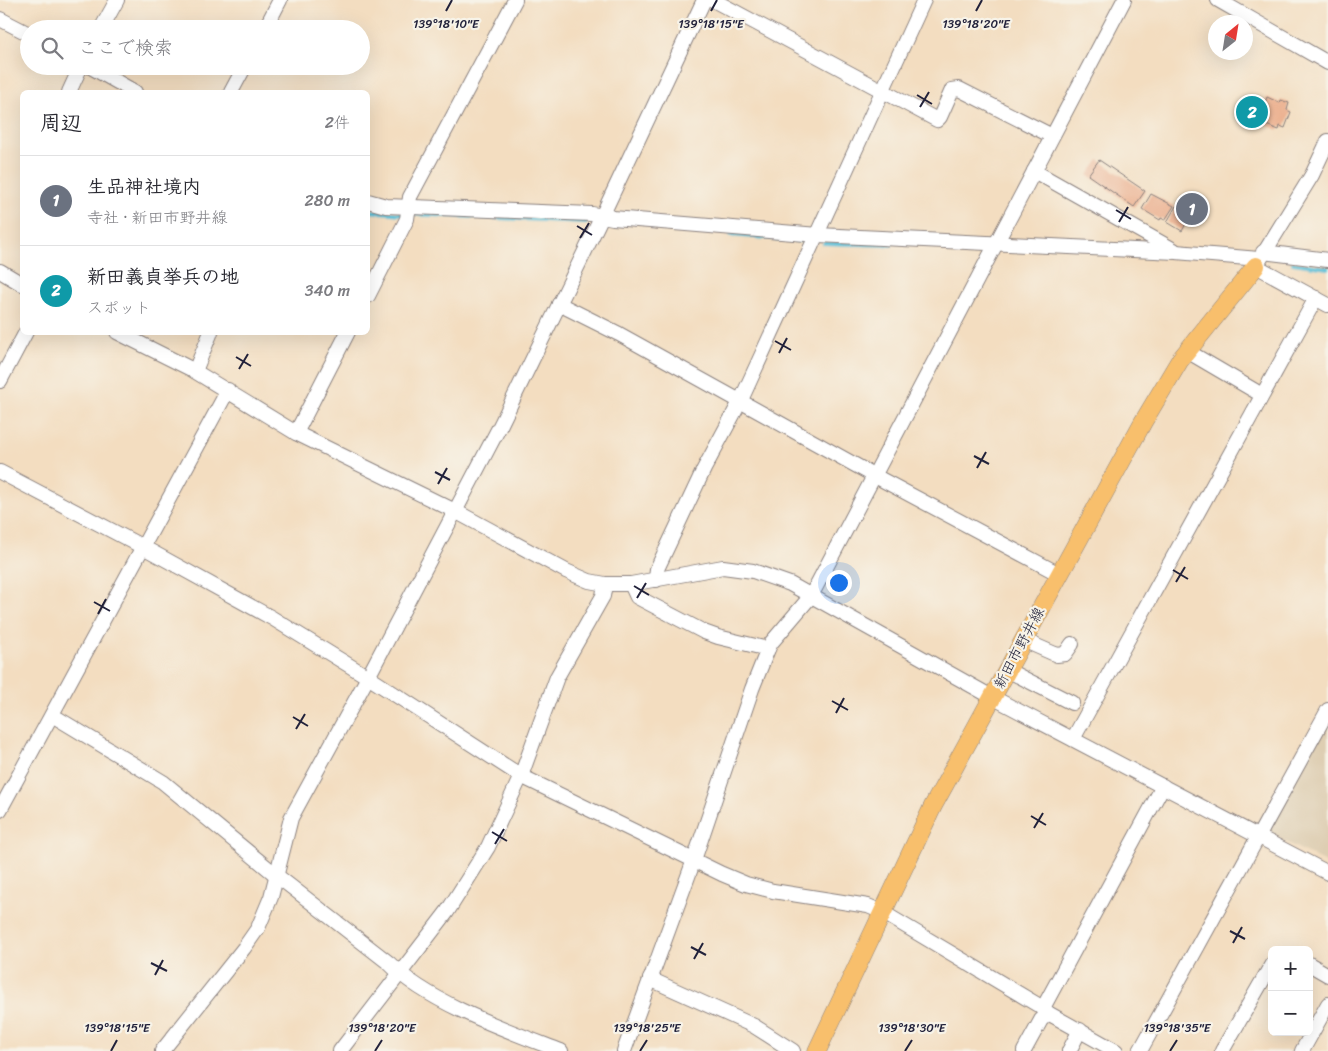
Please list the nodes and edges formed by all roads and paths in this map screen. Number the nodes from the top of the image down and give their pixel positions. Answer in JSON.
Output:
{"nodes":[{"id":1,"x":116,"y":0,"type":"edge"},
{"id":2,"x":280,"y":0,"type":"edge"},
{"id":3,"x":515,"y":0,"type":"edge"},
{"id":4,"x":704,"y":0,"type":"edge"},
{"id":5,"x":713,"y":0,"type":"edge"},
{"id":6,"x":924,"y":0,"type":"edge"},
{"id":7,"x":1124,"y":0,"type":"edge"},
{"id":8,"x":1218,"y":0,"type":"edge"},
{"id":9,"x":0,"y":19,"type":"edge"},
{"id":10,"x":106,"y":20,"type":"edge"},
{"id":11,"x":270,"y":20,"type":"edge"},
{"id":12,"x":20,"y":29,"type":"edge"},
{"id":13,"x":1328,"y":64,"type":"edge"},
{"id":14,"x":79,"y":75,"type":"edge"},
{"id":15,"x":96,"y":75,"type":"edge"},
{"id":16,"x":240,"y":75,"type":"edge"},
{"id":17,"x":70,"y":90,"type":"edge"},
{"id":18,"x":130,"y":90,"type":"edge"},
{"id":19,"x":232,"y":90,"type":"edge"},
{"id":20,"x":884,"y":91,"type":"junction"},
{"id":21,"x":1052,"y":136,"type":"junction"},
{"id":22,"x":1328,"y":141,"type":"edge"},
{"id":23,"x":1034,"y":171,"type":"junction"},
{"id":24,"x":370,"y":202,"type":"edge"},
{"id":25,"x":407,"y":213,"type":"junction"},
{"id":26,"x":602,"y":216,"type":"junction"},
{"id":27,"x":818,"y":235,"type":"junction"},
{"id":28,"x":997,"y":243,"type":"junction"},
{"id":29,"x":1176,"y":252,"type":"junction"},
{"id":30,"x":1259,"y":259,"type":"junction"},
{"id":31,"x":1328,"y":260,"type":"edge"},
{"id":32,"x":0,"y":271,"type":"edge"},
{"id":33,"x":20,"y":280,"type":"edge"},
{"id":34,"x":370,"y":292,"type":"edge"},
{"id":35,"x":1322,"y":302,"type":"edge"},
{"id":36,"x":559,"y":304,"type":"junction"},
{"id":37,"x":24,"y":335,"type":"edge"},
{"id":38,"x":123,"y":335,"type":"edge"},
{"id":39,"x":210,"y":335,"type":"edge"},
{"id":40,"x":346,"y":335,"type":"edge"},
{"id":41,"x":1187,"y":351,"type":"junction"},
{"id":42,"x":195,"y":371,"type":"junction"},
{"id":43,"x":0,"y":381,"type":"edge"},
{"id":44,"x":228,"y":390,"type":"junction"},
{"id":45,"x":1262,"y":395,"type":"junction"},
{"id":46,"x":741,"y":400,"type":"junction"},
{"id":47,"x":296,"y":433,"type":"junction"},
{"id":48,"x":0,"y":472,"type":"edge"},
{"id":49,"x":875,"y":476,"type":"junction"},
{"id":50,"x":455,"y":511,"type":"junction"},
{"id":51,"x":143,"y":547,"type":"junction"},
{"id":52,"x":1059,"y":574,"type":"junction"},
{"id":53,"x":656,"y":580,"type":"junction"},
{"id":54,"x":605,"y":584,"type":"junction"},
{"id":55,"x":631,"y":584,"type":"junction"},
{"id":56,"x":810,"y":596,"type":"junction"},
{"id":57,"x":1023,"y":640,"type":"junction"},
{"id":58,"x":1072,"y":644,"type":"dead end"},
{"id":59,"x":768,"y":649,"type":"junction"},
{"id":60,"x":1007,"y":670,"type":"junction"},
{"id":61,"x":368,"y":677,"type":"junction"},
{"id":62,"x":992,"y":697,"type":"junction"},
{"id":63,"x":1072,"y":703,"type":"dead end"},
{"id":64,"x":1328,"y":710,"type":"edge"},
{"id":65,"x":52,"y":715,"type":"junction"},
{"id":66,"x":1073,"y":739,"type":"junction"},
{"id":67,"x":520,"y":776,"type":"junction"},
{"id":68,"x":1163,"y":786,"type":"junction"},
{"id":69,"x":0,"y":810,"type":"edge"},
{"id":70,"x":1259,"y":837,"type":"junction"},
{"id":71,"x":694,"y":860,"type":"junction"},
{"id":72,"x":1328,"y":872,"type":"edge"},
{"id":73,"x":276,"y":875,"type":"junction"},
{"id":74,"x":882,"y":912,"type":"junction"},
{"id":75,"x":1313,"y":966,"type":"edge"},
{"id":76,"x":1268,"y":971,"type":"edge"},
{"id":77,"x":400,"y":974,"type":"junction"},
{"id":78,"x":1328,"y":975,"type":"edge"},
{"id":79,"x":650,"y":979,"type":"junction"},
{"id":80,"x":1328,"y":1004,"type":"edge"},
{"id":81,"x":1046,"y":1010,"type":"junction"},
{"id":82,"x":1080,"y":1030,"type":"junction"},
{"id":83,"x":162,"y":1051,"type":"edge"},
{"id":84,"x":340,"y":1051,"type":"edge"},
{"id":85,"x":561,"y":1051,"type":"edge"},
{"id":86,"x":624,"y":1051,"type":"edge"},
{"id":87,"x":793,"y":1051,"type":"edge"},
{"id":88,"x":817,"y":1051,"type":"edge"},
{"id":89,"x":1024,"y":1051,"type":"edge"},
{"id":90,"x":1069,"y":1051,"type":"edge"},
{"id":91,"x":1116,"y":1051,"type":"edge"},
{"id":92,"x":1140,"y":1051,"type":"edge"},
{"id":93,"x":1222,"y":1051,"type":"edge"},
{"id":94,"x":1302,"y":1051,"type":"edge"}],
"edges":[{"from":1,"to":10,"type":"street"},
{"from":2,"to":11,"type":"street"},
{"from":3,"to":25,"type":"street"},
{"from":4,"to":26,"type":"street"},
{"from":5,"to":20,"type":"street"},
{"from":6,"to":20,"type":"street"},
{"from":7,"to":21,"type":"street"},
{"from":8,"to":13,"type":"street"},
{"from":9,"to":12,"type":"street"},
{"from":14,"to":17,"type":"street"},
{"from":15,"to":18,"type":"street"},
{"from":16,"to":19,"type":"street"},
{"from":20,"to":21,"type":"street"},
{"from":20,"to":27,"type":"street"},
{"from":21,"to":23,"type":"street"},
{"from":22,"to":30,"type":"street"},
{"from":23,"to":28,"type":"street"},
{"from":23,"to":29,"type":"street"},
{"from":24,"to":25,"type":"street"},
{"from":25,"to":26,"type":"street"},
{"from":25,"to":34,"type":"street"},
{"from":26,"to":27,"type":"street"},
{"from":26,"to":36,"type":"street"},
{"from":27,"to":28,"type":"street"},
{"from":27,"to":46,"type":"street"},
{"from":28,"to":29,"type":"street"},
{"from":28,"to":49,"type":"street"},
{"from":29,"to":30,"type":"street"},
{"from":30,"to":31,"type":"street"},
{"from":30,"to":35,"type":"street"},
{"from":30,"to":41,"type":"main road","name":"新田市野井線"},
{"from":32,"to":33,"type":"street"},
{"from":35,"to":45,"type":"street"},
{"from":36,"to":46,"type":"street"},
{"from":36,"to":50,"type":"street"},
{"from":37,"to":43,"type":"street"},
{"from":38,"to":42,"type":"street"},
{"from":39,"to":42,"type":"street"},
{"from":40,"to":47,"type":"street"},
{"from":41,"to":45,"type":"street"},
{"from":41,"to":52,"type":"main road","name":"新田市野井線"},
{"from":42,"to":44,"type":"street"},
{"from":44,"to":47,"type":"street"},
{"from":44,"to":51,"type":"street"},
{"from":45,"to":66,"type":"street"},
{"from":46,"to":49,"type":"street"},
{"from":46,"to":53,"type":"street"},
{"from":47,"to":50,"type":"street"},
{"from":48,"to":51,"type":"street"},
{"from":49,"to":52,"type":"street"},
{"from":49,"to":56,"type":"street"},
{"from":50,"to":54,"type":"street"},
{"from":50,"to":61,"type":"street"},
{"from":51,"to":61,"type":"street"},
{"from":51,"to":65,"type":"street"},
{"from":52,"to":57,"type":"main road","name":"新田市野井線"},
{"from":53,"to":55,"type":"street"},
{"from":53,"to":56,"type":"street"},
{"from":54,"to":55,"type":"street"},
{"from":54,"to":67,"type":"street"},
{"from":55,"to":59,"type":"street"},
{"from":56,"to":59,"type":"street"},
{"from":56,"to":62,"type":"street"},
{"from":57,"to":58,"type":"street"},
{"from":57,"to":60,"type":"main road","name":"新田市野井線"},
{"from":59,"to":71,"type":"street"},
{"from":60,"to":62,"type":"main road","name":"新田市野井線"},
{"from":60,"to":63,"type":"street"},
{"from":61,"to":67,"type":"street"},
{"from":61,"to":73,"type":"street"},
{"from":62,"to":66,"type":"street"},
{"from":62,"to":74,"type":"main road","name":"新田市野井線"},
{"from":64,"to":70,"type":"street"},
{"from":65,"to":69,"type":"street"},
{"from":65,"to":73,"type":"street"},
{"from":66,"to":68,"type":"street"},
{"from":67,"to":71,"type":"street"},
{"from":67,"to":77,"type":"street"},
{"from":68,"to":70,"type":"street"},
{"from":68,"to":81,"type":"street"},
{"from":70,"to":72,"type":"street"},
{"from":70,"to":92,"type":"street"},
{"from":71,"to":74,"type":"street"},
{"from":71,"to":79,"type":"street"},
{"from":73,"to":77,"type":"street"},
{"from":73,"to":83,"type":"street"},
{"from":74,"to":81,"type":"street"},
{"from":74,"to":88,"type":"main road","name":"新田市野井線"},
{"from":75,"to":78,"type":"street"},
{"from":76,"to":93,"type":"street"},
{"from":77,"to":84,"type":"street"},
{"from":77,"to":85,"type":"street"},
{"from":79,"to":86,"type":"street"},
{"from":79,"to":87,"type":"street"},
{"from":80,"to":94,"type":"street"},
{"from":81,"to":82,"type":"street"},
{"from":81,"to":89,"type":"street"},
{"from":82,"to":90,"type":"street"},
{"from":82,"to":91,"type":"street"}]}
